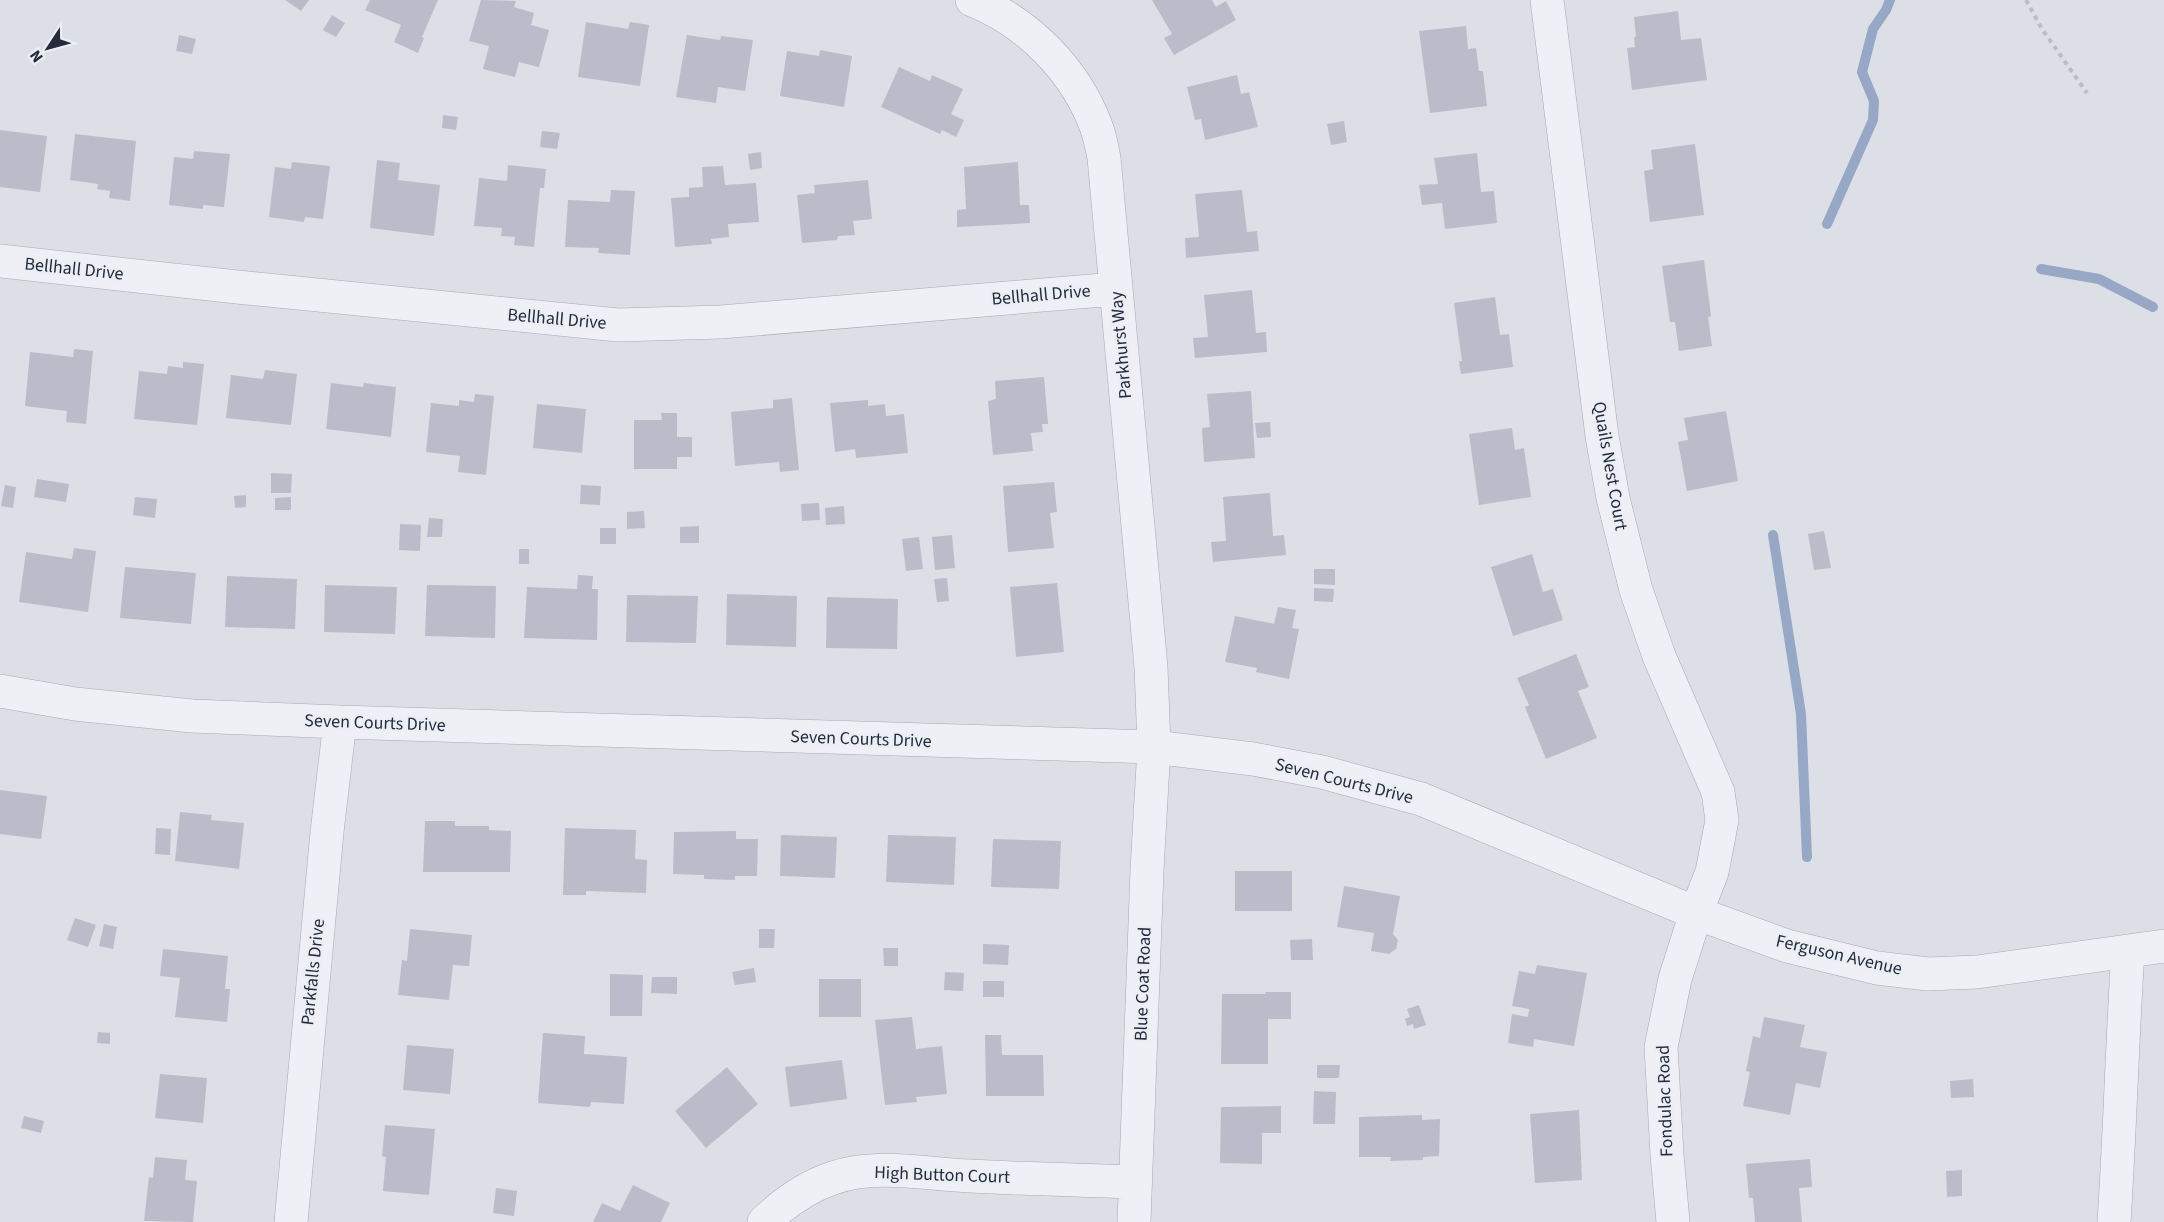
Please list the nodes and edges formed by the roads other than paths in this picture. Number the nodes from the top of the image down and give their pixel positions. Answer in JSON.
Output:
{"nodes":[{"id":1,"x":972,"y":0,"type":"edge"},
{"id":2,"x":1547,"y":0,"type":"edge"},
{"id":3,"x":0,"y":261,"type":"edge"},
{"id":4,"x":1115,"y":289,"type":"junction"},
{"id":5,"x":0,"y":691,"type":"edge"},
{"id":6,"x":340,"y":722,"type":"junction"},
{"id":7,"x":1154,"y":747,"type":"junction"},
{"id":8,"x":1696,"y":913,"type":"junction"},
{"id":9,"x":2164,"y":946,"type":"edge"},
{"id":10,"x":2128,"y":952,"type":"junction"},
{"id":11,"x":1135,"y":1182,"type":"junction"},
{"id":12,"x":291,"y":1222,"type":"edge"},
{"id":13,"x":764,"y":1222,"type":"edge"},
{"id":14,"x":1134,"y":1222,"type":"edge"},
{"id":15,"x":1673,"y":1222,"type":"edge"},
{"id":16,"x":2114,"y":1222,"type":"edge"}],
"edges":[{"from":1,"to":4,"type":"street","name":"Parkhurst Way"},
{"from":2,"to":8,"type":"street","name":"Quails Nest Court"},
{"from":3,"to":4,"type":"street","name":"Bellhall Drive"},
{"from":4,"to":7,"type":"street","name":"Parkhurst Way"},
{"from":5,"to":6,"type":"street","name":"Seven Courts Drive"},
{"from":6,"to":7,"type":"street","name":"Seven Courts Drive"},
{"from":6,"to":12,"type":"street","name":"Parkfalls Drive"},
{"from":7,"to":8,"type":"street","name":"Seven Courts Drive"},
{"from":7,"to":11,"type":"street","name":"Blue Coat Road"},
{"from":8,"to":10,"type":"street","name":"Ferguson Avenue"},
{"from":8,"to":15,"type":"street","name":"Fondulac Road"},
{"from":9,"to":10,"type":"street","name":"Ferguson Avenue"},
{"from":10,"to":16,"type":"street"},
{"from":11,"to":13,"type":"street","name":"High Button Court"},
{"from":11,"to":14,"type":"street","name":"Blue Coat Road"}]}
